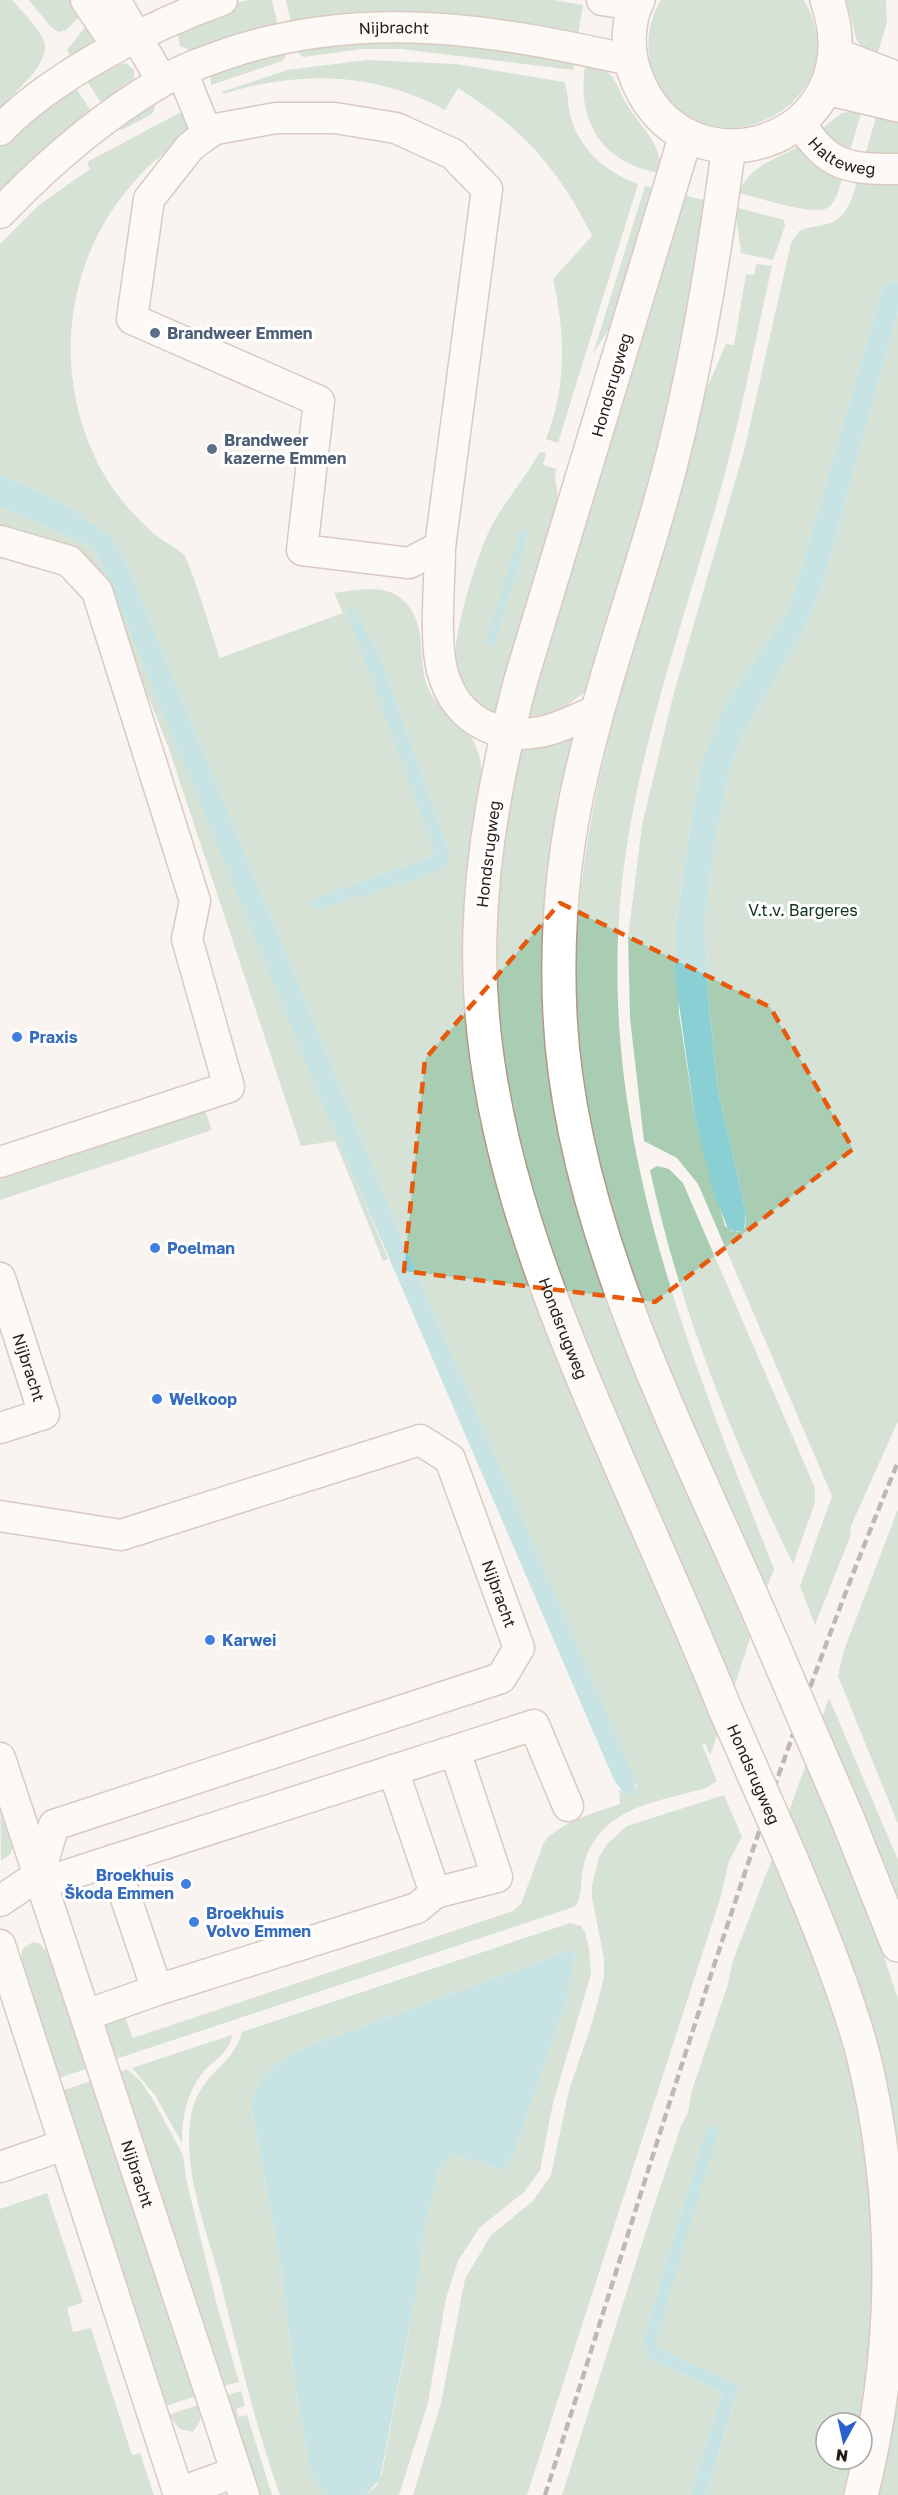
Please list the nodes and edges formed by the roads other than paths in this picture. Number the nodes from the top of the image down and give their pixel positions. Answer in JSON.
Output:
{"nodes":[{"id":1,"x":87,"y":0,"type":"edge"},
{"id":2,"x":115,"y":0,"type":"edge"},
{"id":3,"x":222,"y":0,"type":"edge"},
{"id":4,"x":602,"y":0,"type":"edge"},
{"id":5,"x":827,"y":0,"type":"edge"},
{"id":6,"x":637,"y":3,"type":"edge"},
{"id":7,"x":137,"y":38,"type":"junction"},
{"id":8,"x":836,"y":55,"type":"junction"},
{"id":9,"x":630,"y":60,"type":"junction"},
{"id":10,"x":172,"y":76,"type":"junction"},
{"id":11,"x":898,"y":79,"type":"edge"},
{"id":12,"x":826,"y":88,"type":"junction"},
{"id":13,"x":898,"y":105,"type":"edge"},
{"id":14,"x":799,"y":123,"type":"junction"},
{"id":15,"x":0,"y":130,"type":"edge"},
{"id":16,"x":207,"y":134,"type":"junction"},
{"id":17,"x":686,"y":135,"type":"junction"},
{"id":18,"x":729,"y":146,"type":"junction"},
{"id":19,"x":898,"y":169,"type":"edge"},
{"id":20,"x":0,"y":213,"type":"edge"},
{"id":21,"x":0,"y":541,"type":"edge"},
{"id":22,"x":440,"y":547,"type":"junction"},
{"id":23,"x":598,"y":710,"type":"junction"},
{"id":24,"x":507,"y":733,"type":"junction"},
{"id":25,"x":0,"y":1162,"type":"edge"},
{"id":26,"x":0,"y":1278,"type":"edge"},
{"id":27,"x":0,"y":1428,"type":"edge"},
{"id":28,"x":0,"y":1516,"type":"edge"},
{"id":29,"x":455,"y":1751,"type":"junction"},
{"id":30,"x":0,"y":1758,"type":"edge"},
{"id":31,"x":393,"y":1770,"type":"junction"},
{"id":32,"x":568,"y":1806,"type":"dead end"},
{"id":33,"x":113,"y":1860,"type":"junction"},
{"id":34,"x":39,"y":1875,"type":"junction"},
{"id":35,"x":435,"y":1893,"type":"junction"},
{"id":36,"x":0,"y":1901,"type":"edge"},
{"id":37,"x":898,"y":1945,"type":"edge"},
{"id":38,"x":0,"y":1946,"type":"edge"},
{"id":39,"x":157,"y":1990,"type":"junction"},
{"id":40,"x":86,"y":2015,"type":"junction"},
{"id":41,"x":64,"y":2145,"type":"junction"},
{"id":42,"x":0,"y":2167,"type":"edge"},
{"id":43,"x":240,"y":2483,"type":"edge"},
{"id":44,"x":178,"y":2494,"type":"edge"},
{"id":45,"x":861,"y":2495,"type":"edge"}],
"edges":[{"from":1,"to":7,"type":"street"},
{"from":2,"to":7,"type":"street"},
{"from":3,"to":7,"type":"street"},
{"from":4,"to":6,"type":"street"},
{"from":5,"to":8,"type":"main road"},
{"from":6,"to":9,"type":"main road"},
{"from":7,"to":10,"type":"street"},
{"from":7,"to":15,"type":"street"},
{"from":8,"to":11,"type":"main road"},
{"from":8,"to":12,"type":"main road"},
{"from":9,"to":10,"type":"street","name":"Nijbracht"},
{"from":9,"to":17,"type":"main road"},
{"from":10,"to":16,"type":"street"},
{"from":10,"to":20,"type":"street","name":"Nijbracht"},
{"from":12,"to":13,"type":"main road"},
{"from":12,"to":14,"type":"main road"},
{"from":14,"to":18,"type":"main road"},
{"from":14,"to":19,"type":"street","name":"Halteweg"},
{"from":16,"to":22,"type":"street"},
{"from":16,"to":22,"type":"street"},
{"from":17,"to":18,"type":"main road"},
{"from":17,"to":24,"type":"main road","name":"Hondsrugweg"},
{"from":18,"to":23,"type":"main road"},
{"from":21,"to":25,"type":"street"},
{"from":22,"to":24,"type":"street"},
{"from":23,"to":24,"type":"street"},
{"from":23,"to":37,"type":"main road","bridge":true},
{"from":24,"to":45,"type":"main road","name":"Hondsrugweg","bridge":true},
{"from":26,"to":27,"type":"street","name":"Nijbracht"},
{"from":28,"to":34,"type":"street","name":"Nijbracht"},
{"from":29,"to":31,"type":"street"},
{"from":29,"to":32,"type":"street"},
{"from":29,"to":35,"type":"street"},
{"from":30,"to":34,"type":"street","name":"Nijbracht"},
{"from":31,"to":33,"type":"street"},
{"from":31,"to":35,"type":"street"},
{"from":33,"to":34,"type":"street"},
{"from":33,"to":39,"type":"street"},
{"from":34,"to":36,"type":"street"},
{"from":34,"to":40,"type":"street","name":"Nijbracht"},
{"from":35,"to":39,"type":"street"},
{"from":38,"to":41,"type":"street","name":"Nijbracht"},
{"from":39,"to":40,"type":"street"},
{"from":40,"to":43,"type":"street","name":"Nijbracht"},
{"from":41,"to":42,"type":"street"},
{"from":41,"to":44,"type":"street","name":"Nijbracht"},
{"from":43,"to":44,"type":"street","name":"Nijbracht"}]}
